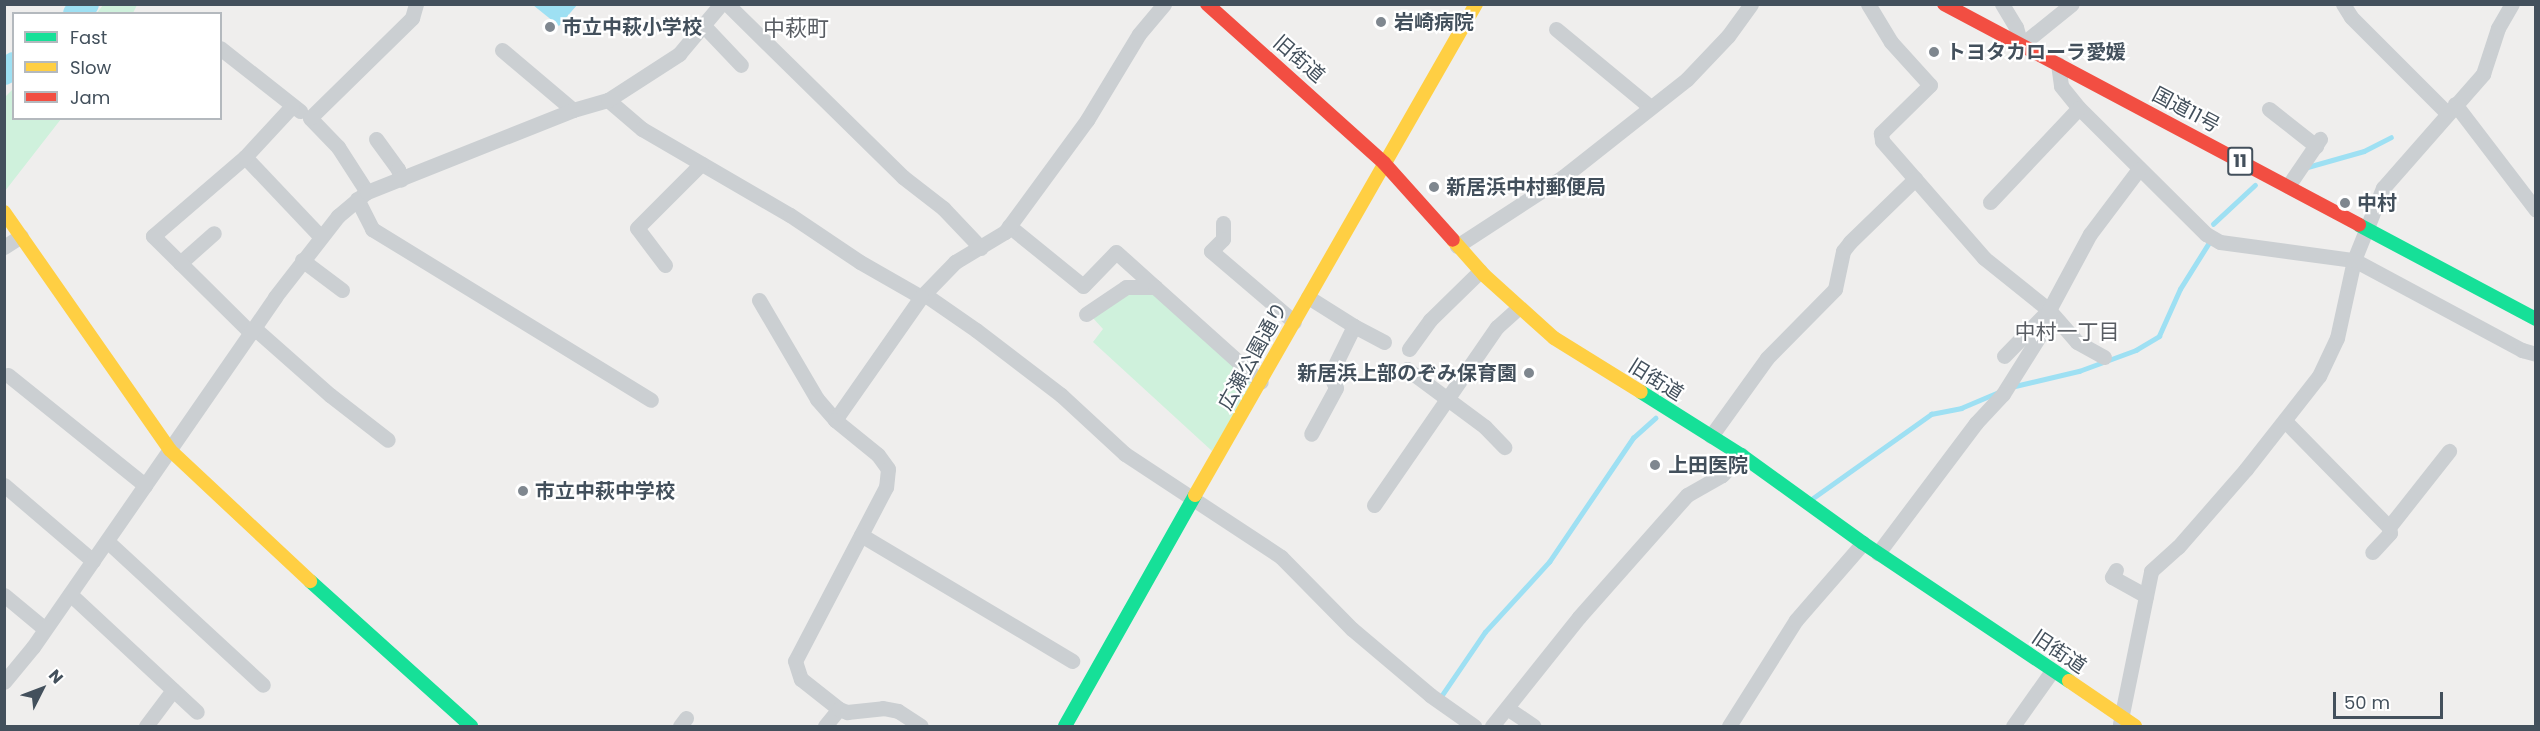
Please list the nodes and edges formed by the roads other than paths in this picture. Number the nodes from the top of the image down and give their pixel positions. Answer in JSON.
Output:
{"nodes":[{"id":1,"x":416,"y":4,"type":"edge"},
{"id":2,"x":721,"y":4,"type":"edge"},
{"id":3,"x":727,"y":4,"type":"edge"},
{"id":4,"x":1164,"y":4,"type":"edge"},
{"id":5,"x":1207,"y":4,"type":"edge"},
{"id":6,"x":1476,"y":4,"type":"edge"},
{"id":7,"x":1751,"y":4,"type":"edge"},
{"id":8,"x":1868,"y":4,"type":"edge"},
{"id":9,"x":1944,"y":4,"type":"edge"},
{"id":10,"x":2001,"y":4,"type":"edge"},
{"id":11,"x":2072,"y":4,"type":"edge"},
{"id":12,"x":2343,"y":4,"type":"edge"},
{"id":13,"x":2512,"y":4,"type":"edge"},
{"id":14,"x":703,"y":25,"type":"junction"},
{"id":15,"x":1556,"y":29,"type":"dead end"},
{"id":16,"x":2021,"y":45,"type":"junction"},
{"id":17,"x":222,"y":50,"type":"edge"},
{"id":18,"x":502,"y":50,"type":"dead end"},
{"id":19,"x":2058,"y":64,"type":"junction"},
{"id":20,"x":741,"y":65,"type":"dead end"},
{"id":21,"x":608,"y":100,"type":"junction"},
{"id":22,"x":1648,"y":105,"type":"junction"},
{"id":23,"x":292,"y":106,"type":"junction"},
{"id":24,"x":2079,"y":108,"type":"junction"},
{"id":25,"x":2451,"y":108,"type":"junction"},
{"id":26,"x":2269,"y":109,"type":"dead end"},
{"id":27,"x":573,"y":110,"type":"junction"},
{"id":28,"x":310,"y":118,"type":"junction"},
{"id":29,"x":376,"y":139,"type":"dead end"},
{"id":30,"x":245,"y":157,"type":"junction"},
{"id":31,"x":1384,"y":163,"type":"junction"},
{"id":32,"x":701,"y":164,"type":"junction"},
{"id":33,"x":2139,"y":169,"type":"junction"},
{"id":34,"x":2296,"y":176,"type":"junction"},
{"id":35,"x":1915,"y":179,"type":"junction"},
{"id":36,"x":401,"y":180,"type":"junction"},
{"id":37,"x":362,"y":196,"type":"junction"},
{"id":38,"x":1990,"y":202,"type":"dead end"},
{"id":39,"x":2535,"y":210,"type":"edge"},
{"id":40,"x":4,"y":212,"type":"edge"},
{"id":41,"x":1223,"y":223,"type":"dead end"},
{"id":42,"x":1009,"y":226,"type":"junction"},
{"id":43,"x":2365,"y":227,"type":"junction"},
{"id":44,"x":214,"y":233,"type":"dead end"},
{"id":45,"x":21,"y":236,"type":"junction"},
{"id":46,"x":320,"y":236,"type":"junction"},
{"id":47,"x":1457,"y":246,"type":"junction"},
{"id":48,"x":4,"y":247,"type":"edge"},
{"id":49,"x":981,"y":248,"type":"junction"},
{"id":50,"x":302,"y":260,"type":"junction"},
{"id":51,"x":2354,"y":260,"type":"junction"},
{"id":52,"x":180,"y":263,"type":"junction"},
{"id":53,"x":665,"y":265,"type":"dead end"},
{"id":54,"x":1480,"y":271,"type":"junction"},
{"id":55,"x":1155,"y":287,"type":"junction"},
{"id":56,"x":342,"y":290,"type":"dead end"},
{"id":57,"x":922,"y":296,"type":"junction"},
{"id":58,"x":1308,"y":297,"type":"junction"},
{"id":59,"x":759,"y":300,"type":"dead end"},
{"id":60,"x":1518,"y":308,"type":"junction"},
{"id":61,"x":2049,"y":310,"type":"junction"},
{"id":62,"x":1086,"y":314,"type":"dead end"},
{"id":63,"x":2535,"y":319,"type":"edge"},
{"id":64,"x":1294,"y":322,"type":"junction"},
{"id":65,"x":1354,"y":326,"type":"junction"},
{"id":66,"x":252,"y":330,"type":"junction"},
{"id":67,"x":1384,"y":342,"type":"dead end"},
{"id":68,"x":1409,"y":349,"type":"dead end"},
{"id":69,"x":2535,"y":354,"type":"edge"},
{"id":70,"x":2004,"y":356,"type":"dead end"},
{"id":71,"x":2104,"y":357,"type":"dead end"},
{"id":72,"x":1407,"y":369,"type":"dead end"},
{"id":73,"x":8,"y":375,"type":"dead end"},
{"id":74,"x":1261,"y":382,"type":"junction"},
{"id":75,"x":1447,"y":398,"type":"junction"},
{"id":76,"x":651,"y":400,"type":"dead end"},
{"id":77,"x":835,"y":420,"type":"junction"},
{"id":78,"x":2286,"y":422,"type":"junction"},
{"id":79,"x":1311,"y":434,"type":"dead end"},
{"id":80,"x":1711,"y":436,"type":"junction"},
{"id":81,"x":388,"y":440,"type":"dead end"},
{"id":82,"x":1504,"y":447,"type":"dead end"},
{"id":83,"x":170,"y":450,"type":"junction"},
{"id":84,"x":2449,"y":451,"type":"dead end"},
{"id":85,"x":1741,"y":455,"type":"junction"},
{"id":86,"x":4,"y":485,"type":"edge"},
{"id":87,"x":145,"y":485,"type":"junction"},
{"id":88,"x":1193,"y":502,"type":"junction"},
{"id":89,"x":1374,"y":505,"type":"dead end"},
{"id":90,"x":2389,"y":527,"type":"junction"},
{"id":91,"x":861,"y":535,"type":"junction"},
{"id":92,"x":107,"y":541,"type":"junction"},
{"id":93,"x":1863,"y":543,"type":"junction"},
{"id":94,"x":2372,"y":552,"type":"dead end"},
{"id":95,"x":1878,"y":553,"type":"junction"},
{"id":96,"x":93,"y":561,"type":"junction"},
{"id":97,"x":2116,"y":570,"type":"dead end"},
{"id":98,"x":70,"y":594,"type":"junction"},
{"id":99,"x":4,"y":595,"type":"edge"},
{"id":100,"x":2146,"y":596,"type":"junction"},
{"id":101,"x":45,"y":629,"type":"junction"},
{"id":102,"x":1072,"y":661,"type":"dead end"},
{"id":103,"x":2052,"y":671,"type":"junction"},
{"id":104,"x":4,"y":682,"type":"edge"},
{"id":105,"x":263,"y":685,"type":"dead end"},
{"id":106,"x":173,"y":690,"type":"junction"},
{"id":107,"x":1507,"y":708,"type":"junction"},
{"id":108,"x":839,"y":709,"type":"junction"},
{"id":109,"x":196,"y":712,"type":"dead end"},
{"id":110,"x":2120,"y":722,"type":"edge"},
{"id":111,"x":146,"y":726,"type":"edge"},
{"id":112,"x":471,"y":726,"type":"edge"},
{"id":113,"x":825,"y":726,"type":"edge"},
{"id":114,"x":921,"y":726,"type":"edge"},
{"id":115,"x":1065,"y":726,"type":"edge"},
{"id":116,"x":1474,"y":726,"type":"edge"},
{"id":117,"x":1492,"y":726,"type":"edge"},
{"id":118,"x":1534,"y":726,"type":"edge"},
{"id":119,"x":1729,"y":726,"type":"edge"},
{"id":120,"x":2013,"y":726,"type":"edge"},
{"id":121,"x":2135,"y":726,"type":"edge"}],
"edges":[{"from":1,"to":28,"type":"street"},
{"from":2,"to":14,"type":"street"},
{"from":3,"to":49,"type":"street"},
{"from":4,"to":42,"type":"street"},
{"from":5,"to":31,"type":"main road","name":"旧街道"},
{"from":6,"to":31,"type":"main road","name":"広瀬公園通り"},
{"from":7,"to":22,"type":"street"},
{"from":8,"to":35,"type":"street"},
{"from":9,"to":16,"type":"main road","name":"国道11号","number":"11"},
{"from":10,"to":16,"type":"street"},
{"from":11,"to":16,"type":"street"},
{"from":12,"to":25,"type":"street"},
{"from":13,"to":25,"type":"street"},
{"from":14,"to":20,"type":"street"},
{"from":14,"to":21,"type":"street"},
{"from":15,"to":22,"type":"street"},
{"from":16,"to":19,"type":"main road","name":"国道11号","number":"11"},
{"from":17,"to":23,"type":"street"},
{"from":18,"to":27,"type":"street"},
{"from":19,"to":24,"type":"street"},
{"from":19,"to":34,"type":"main road","name":"国道11号","number":"11"},
{"from":21,"to":27,"type":"street"},
{"from":21,"to":32,"type":"street"},
{"from":22,"to":47,"type":"street"},
{"from":23,"to":28,"type":"street"},
{"from":23,"to":30,"type":"street"},
{"from":24,"to":33,"type":"street"},
{"from":24,"to":38,"type":"street"},
{"from":25,"to":39,"type":"street"},
{"from":25,"to":43,"type":"street"},
{"from":26,"to":34,"type":"street"},
{"from":27,"to":36,"type":"street"},
{"from":28,"to":37,"type":"street"},
{"from":29,"to":36,"type":"street"},
{"from":30,"to":46,"type":"street"},
{"from":30,"to":52,"type":"street"},
{"from":31,"to":47,"type":"main road","name":"旧街道"},
{"from":31,"to":58,"type":"main road","name":"広瀬公園通り"},
{"from":32,"to":53,"type":"street"},
{"from":32,"to":57,"type":"street"},
{"from":33,"to":51,"type":"street"},
{"from":33,"to":61,"type":"street"},
{"from":34,"to":43,"type":"main road","name":"国道11号","number":"11"},
{"from":35,"to":61,"type":"street"},
{"from":35,"to":80,"type":"street"},
{"from":36,"to":37,"type":"street"},
{"from":37,"to":46,"type":"street"},
{"from":37,"to":76,"type":"street"},
{"from":40,"to":45,"type":"main road"},
{"from":41,"to":64,"type":"street"},
{"from":42,"to":49,"type":"street"},
{"from":42,"to":55,"type":"street"},
{"from":43,"to":51,"type":"street"},
{"from":43,"to":63,"type":"main road","name":"国道11号","number":"11"},
{"from":44,"to":52,"type":"street"},
{"from":45,"to":48,"type":"street"},
{"from":45,"to":83,"type":"main road"},
{"from":46,"to":50,"type":"street"},
{"from":47,"to":54,"type":"main road","name":"旧街道"},
{"from":49,"to":57,"type":"street"},
{"from":50,"to":56,"type":"street"},
{"from":50,"to":66,"type":"street"},
{"from":51,"to":69,"type":"street"},
{"from":51,"to":78,"type":"street"},
{"from":52,"to":66,"type":"street"},
{"from":54,"to":60,"type":"main road","name":"旧街道"},
{"from":54,"to":68,"type":"street"},
{"from":55,"to":62,"type":"street"},
{"from":55,"to":74,"type":"street"},
{"from":57,"to":77,"type":"street"},
{"from":57,"to":88,"type":"street"},
{"from":58,"to":64,"type":"main road","name":"広瀬公園通り"},
{"from":58,"to":65,"type":"street"},
{"from":59,"to":77,"type":"street"},
{"from":60,"to":75,"type":"street"},
{"from":60,"to":80,"type":"main road","name":"旧街道"},
{"from":61,"to":70,"type":"street"},
{"from":61,"to":71,"type":"street"},
{"from":61,"to":95,"type":"street"},
{"from":64,"to":74,"type":"main road","name":"広瀬公園通り"},
{"from":65,"to":67,"type":"street"},
{"from":65,"to":79,"type":"street"},
{"from":66,"to":81,"type":"street"},
{"from":66,"to":83,"type":"street"},
{"from":72,"to":75,"type":"street"},
{"from":73,"to":87,"type":"street"},
{"from":74,"to":88,"type":"main road","name":"広瀬公園通り"},
{"from":75,"to":82,"type":"street"},
{"from":75,"to":89,"type":"street"},
{"from":77,"to":91,"type":"street"},
{"from":78,"to":90,"type":"street"},
{"from":78,"to":100,"type":"street"},
{"from":80,"to":85,"type":"main road","name":"旧街道"},
{"from":83,"to":87,"type":"street"},
{"from":83,"to":112,"type":"main road"},
{"from":84,"to":90,"type":"street"},
{"from":85,"to":93,"type":"main road","name":"旧街道"},
{"from":85,"to":107,"type":"street"},
{"from":86,"to":96,"type":"street"},
{"from":87,"to":92,"type":"street"},
{"from":88,"to":115,"type":"main road","name":"広瀬公園通り"},
{"from":88,"to":116,"type":"street"},
{"from":90,"to":94,"type":"street"},
{"from":91,"to":102,"type":"street"},
{"from":91,"to":108,"type":"street"},
{"from":92,"to":96,"type":"street"},
{"from":92,"to":105,"type":"street"},
{"from":93,"to":95,"type":"main road","name":"旧街道"},
{"from":93,"to":119,"type":"street"},
{"from":95,"to":103,"type":"main road","name":"旧街道"},
{"from":96,"to":98,"type":"street"},
{"from":97,"to":100,"type":"street"},
{"from":98,"to":101,"type":"street"},
{"from":98,"to":106,"type":"street"},
{"from":99,"to":101,"type":"street"},
{"from":100,"to":110,"type":"street"},
{"from":101,"to":104,"type":"street"},
{"from":103,"to":110,"type":"main road","name":"旧街道"},
{"from":103,"to":120,"type":"street"},
{"from":106,"to":109,"type":"street"},
{"from":106,"to":111,"type":"street"},
{"from":107,"to":117,"type":"street"},
{"from":107,"to":118,"type":"street"},
{"from":108,"to":113,"type":"street"},
{"from":108,"to":114,"type":"street"},
{"from":110,"to":121,"type":"main road","name":"旧街道"}]}
